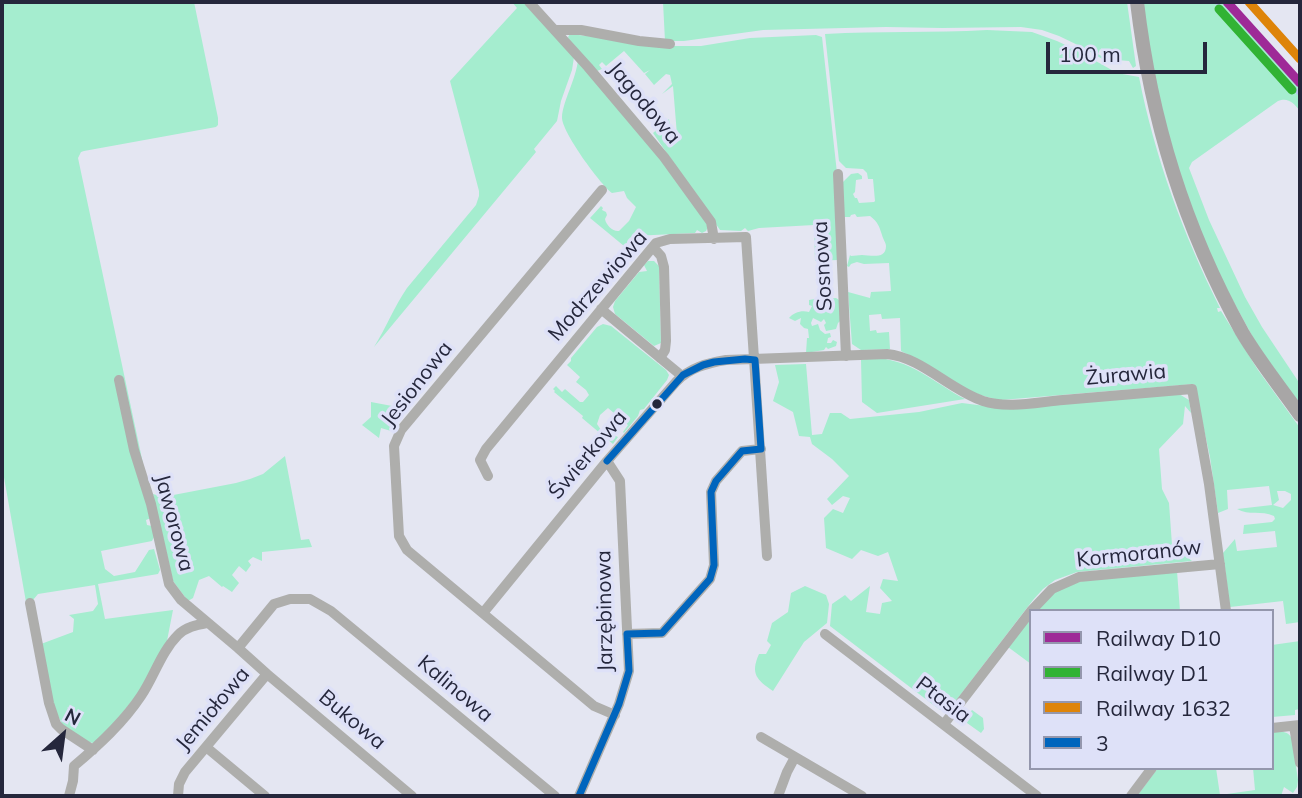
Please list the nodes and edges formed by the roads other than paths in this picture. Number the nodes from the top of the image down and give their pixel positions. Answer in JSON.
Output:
{"nodes":[{"id":1,"x":529,"y":2,"type":"edge"},
{"id":2,"x":1137,"y":2,"type":"edge"},
{"id":3,"x":555,"y":30,"type":"junction"},
{"id":4,"x":670,"y":44,"type":"dead end"},
{"id":5,"x":838,"y":174,"type":"dead end"},
{"id":6,"x":602,"y":190,"type":"dead end"},
{"id":7,"x":714,"y":239,"type":"junction"},
{"id":8,"x":653,"y":247,"type":"junction"},
{"id":9,"x":601,"y":309,"type":"junction"},
{"id":10,"x":846,"y":356,"type":"junction"},
{"id":11,"x":660,"y":358,"type":"junction"},
{"id":12,"x":755,"y":360,"type":"junction"},
{"id":13,"x":682,"y":376,"type":"junction"},
{"id":14,"x":119,"y":380,"type":"dead end"},
{"id":15,"x":967,"y":394,"type":"joint"},
{"id":16,"x":1300,"y":415,"type":"edge"},
{"id":17,"x":761,"y":449,"type":"junction"},
{"id":18,"x":607,"y":461,"type":"junction"},
{"id":19,"x":488,"y":476,"type":"dead end"},
{"id":20,"x":767,"y":555,"type":"dead end"},
{"id":21,"x":1220,"y":564,"type":"junction"},
{"id":22,"x":30,"y":603,"type":"dead end"},
{"id":23,"x":1033,"y":609,"type":"edge"},
{"id":24,"x":1226,"y":609,"type":"edge"},
{"id":25,"x":331,"y":611,"type":"joint"},
{"id":26,"x":483,"y":613,"type":"junction"},
{"id":27,"x":1029,"y":614,"type":"edge"},
{"id":28,"x":207,"y":623,"type":"junction"},
{"id":29,"x":627,"y":634,"type":"junction"},
{"id":30,"x":825,"y":634,"type":"dead end"},
{"id":31,"x":237,"y":648,"type":"junction"},
{"id":32,"x":267,"y":674,"type":"junction"},
{"id":33,"x":615,"y":715,"type":"junction"},
{"id":34,"x":944,"y":724,"type":"junction"},
{"id":35,"x":1297,"y":725,"type":"edge"},
{"id":36,"x":1274,"y":728,"type":"edge"},
{"id":37,"x":761,"y":737,"type":"dead end"},
{"id":38,"x":206,"y":747,"type":"junction"},
{"id":39,"x":93,"y":750,"type":"junction"},
{"id":40,"x":795,"y":757,"type":"junction"},
{"id":41,"x":1300,"y":763,"type":"edge"},
{"id":42,"x":1150,"y":770,"type":"edge"},
{"id":43,"x":69,"y":796,"type":"edge"},
{"id":44,"x":178,"y":796,"type":"edge"},
{"id":45,"x":265,"y":796,"type":"edge"},
{"id":46,"x":412,"y":796,"type":"edge"},
{"id":47,"x":555,"y":796,"type":"edge"},
{"id":48,"x":579,"y":796,"type":"edge"},
{"id":49,"x":778,"y":796,"type":"edge"},
{"id":50,"x":862,"y":796,"type":"edge"},
{"id":51,"x":1037,"y":796,"type":"edge"},
{"id":52,"x":1130,"y":796,"type":"edge"}],
"edges":[{"from":1,"to":3,"type":"street","name":"Jagodowa"},
{"from":2,"to":16,"type":"main road"},
{"from":3,"to":4,"type":"street"},
{"from":3,"to":7,"type":"street","name":"Jagodowa"},
{"from":5,"to":10,"type":"street","name":"Sosnowa"},
{"from":6,"to":26,"type":"street","name":"Jesionowa"},
{"from":7,"to":8,"type":"street","name":"Modrzewiowa"},
{"from":7,"to":12,"type":"street","name":"Modrzewiowa"},
{"from":8,"to":9,"type":"street","name":"Modrzewiowa"},
{"from":8,"to":11,"type":"street"},
{"from":9,"to":11,"type":"street"},
{"from":9,"to":19,"type":"street","name":"Modrzewiowa"},
{"from":10,"to":12,"type":"street","name":"Świerkowa"},
{"from":10,"to":15,"type":"street","name":"Świerkowa"},
{"from":11,"to":13,"type":"street"},
{"from":12,"to":13,"type":"street","name":"Świerkowa"},
{"from":12,"to":17,"type":"street","name":"Modrzewiowa"},
{"from":13,"to":18,"type":"street","name":"Świerkowa"},
{"from":14,"to":28,"type":"street","name":"Jaworowa"},
{"from":15,"to":21,"type":"street","name":"Żurawia"},
{"from":17,"to":20,"type":"street","name":"Modrzewiowa"},
{"from":17,"to":29,"type":"street"},
{"from":18,"to":26,"type":"street","name":"Świerkowa"},
{"from":18,"to":29,"type":"street","name":"Jarzębinowa"},
{"from":21,"to":23,"type":"street","name":"Kormoranów"},
{"from":21,"to":24,"type":"street","name":"Żurawia"},
{"from":22,"to":39,"type":"street"},
{"from":25,"to":31,"type":"street","name":"Jemiołowa"},
{"from":25,"to":47,"type":"street","name":"Kalinowa"},
{"from":26,"to":33,"type":"street","name":"Jesionowa"},
{"from":27,"to":34,"type":"street","name":"Kormoranów"},
{"from":28,"to":31,"type":"street","name":"Jaworowa"},
{"from":28,"to":39,"type":"street"},
{"from":29,"to":33,"type":"street","name":"Jarzębinowa"},
{"from":30,"to":34,"type":"street","name":"Ptasia"},
{"from":31,"to":32,"type":"street","name":"Jemiołowa"},
{"from":32,"to":38,"type":"street","name":"Jemiołowa"},
{"from":32,"to":46,"type":"street","name":"Bukowa"},
{"from":33,"to":48,"type":"street","name":"Jarzębinowa"},
{"from":34,"to":51,"type":"street","name":"Ptasia"},
{"from":35,"to":36,"type":"street"},
{"from":35,"to":41,"type":"street"},
{"from":37,"to":40,"type":"street"},
{"from":38,"to":44,"type":"street","name":"Jemiołowa"},
{"from":38,"to":45,"type":"street"},
{"from":39,"to":43,"type":"street"},
{"from":40,"to":49,"type":"street"},
{"from":40,"to":50,"type":"street"},
{"from":42,"to":52,"type":"street"}]}
